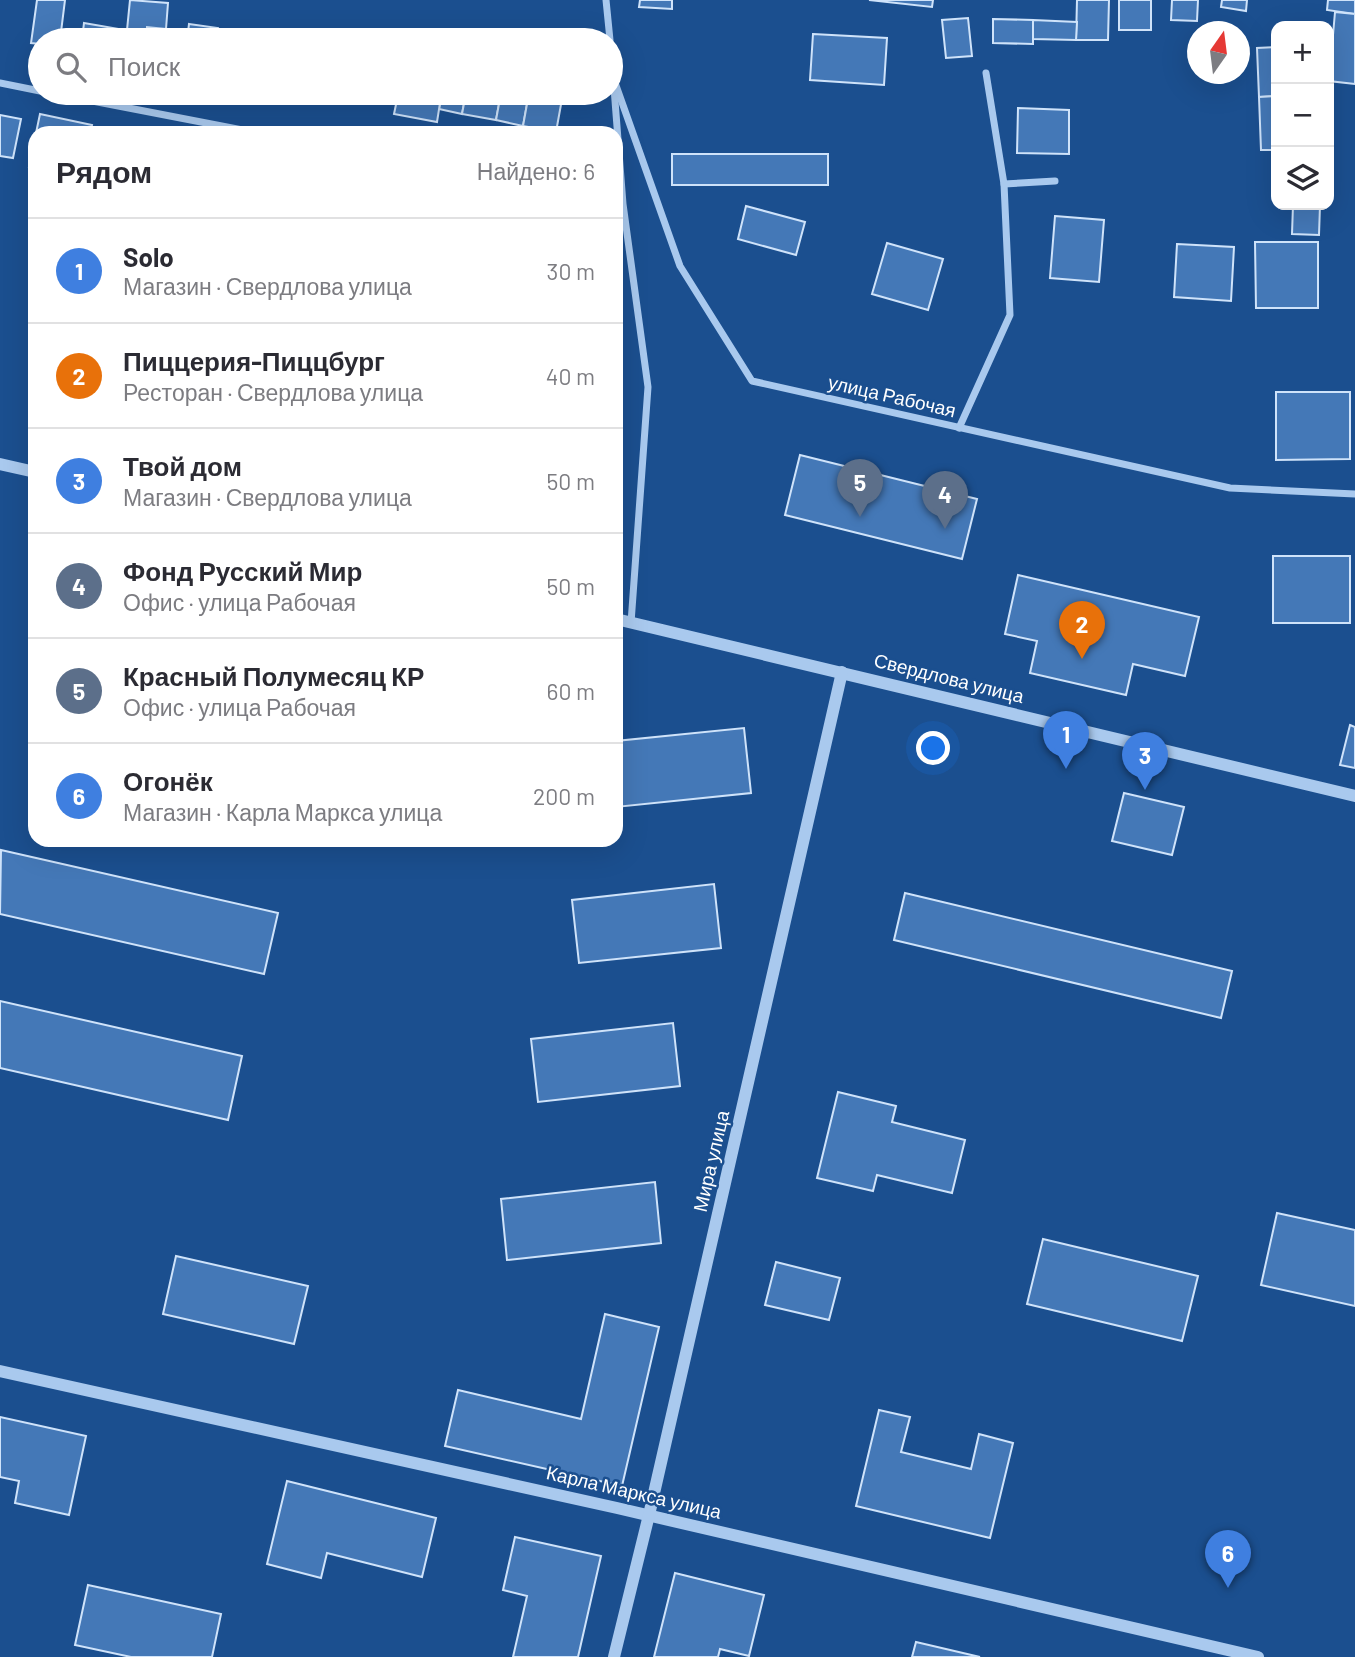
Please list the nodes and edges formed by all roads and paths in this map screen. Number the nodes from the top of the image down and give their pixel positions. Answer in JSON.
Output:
{"nodes":[{"id":1,"x":606,"y":0,"type":"edge"},
{"id":2,"x":609,"y":28,"type":"edge"},
{"id":3,"x":986,"y":73,"type":"dead end"},
{"id":4,"x":0,"y":83,"type":"edge"},
{"id":5,"x":28,"y":89,"type":"edge"},
{"id":6,"x":623,"y":103,"type":"edge"},
{"id":7,"x":113,"y":105,"type":"edge"},
{"id":8,"x":615,"y":105,"type":"edge"},
{"id":9,"x":222,"y":126,"type":"edge"},
{"id":10,"x":616,"y":126,"type":"edge"},
{"id":11,"x":1055,"y":181,"type":"dead end"},
{"id":12,"x":1004,"y":184,"type":"junction"},
{"id":13,"x":623,"y":224,"type":"edge"},
{"id":14,"x":960,"y":428,"type":"junction"},
{"id":15,"x":0,"y":464,"type":"edge"},
{"id":16,"x":28,"y":470,"type":"edge"},
{"id":17,"x":1355,"y":494,"type":"edge"},
{"id":18,"x":623,"y":621,"type":"edge"},
{"id":19,"x":631,"y":623,"type":"junction"},
{"id":20,"x":842,"y":672,"type":"junction"},
{"id":21,"x":1355,"y":796,"type":"edge"},
{"id":22,"x":0,"y":1371,"type":"edge"},
{"id":23,"x":649,"y":1515,"type":"junction"},
{"id":24,"x":614,"y":1657,"type":"edge"},
{"id":25,"x":1258,"y":1657,"type":"edge"}],
"edges":[{"from":1,"to":2,"type":"street"},
{"from":3,"to":12,"type":"street"},
{"from":4,"to":5,"type":"street"},
{"from":6,"to":14,"type":"street","name":"улица Рабочая"},
{"from":7,"to":9,"type":"street"},
{"from":8,"to":10,"type":"street"},
{"from":11,"to":12,"type":"street"},
{"from":12,"to":14,"type":"street"},
{"from":13,"to":19,"type":"street"},
{"from":14,"to":17,"type":"street","name":"улица Рабочая"},
{"from":15,"to":16,"type":"street"},
{"from":18,"to":19,"type":"street","name":"Свердлова улица"},
{"from":19,"to":20,"type":"street","name":"Свердлова улица"},
{"from":20,"to":21,"type":"street","name":"Свердлова улица"},
{"from":20,"to":23,"type":"street","name":"Мира улица"},
{"from":22,"to":23,"type":"street","name":"Карла Маркса улица"},
{"from":23,"to":24,"type":"street","name":"Мира улица"},
{"from":23,"to":25,"type":"street","name":"Карла Маркса улица"}]}
